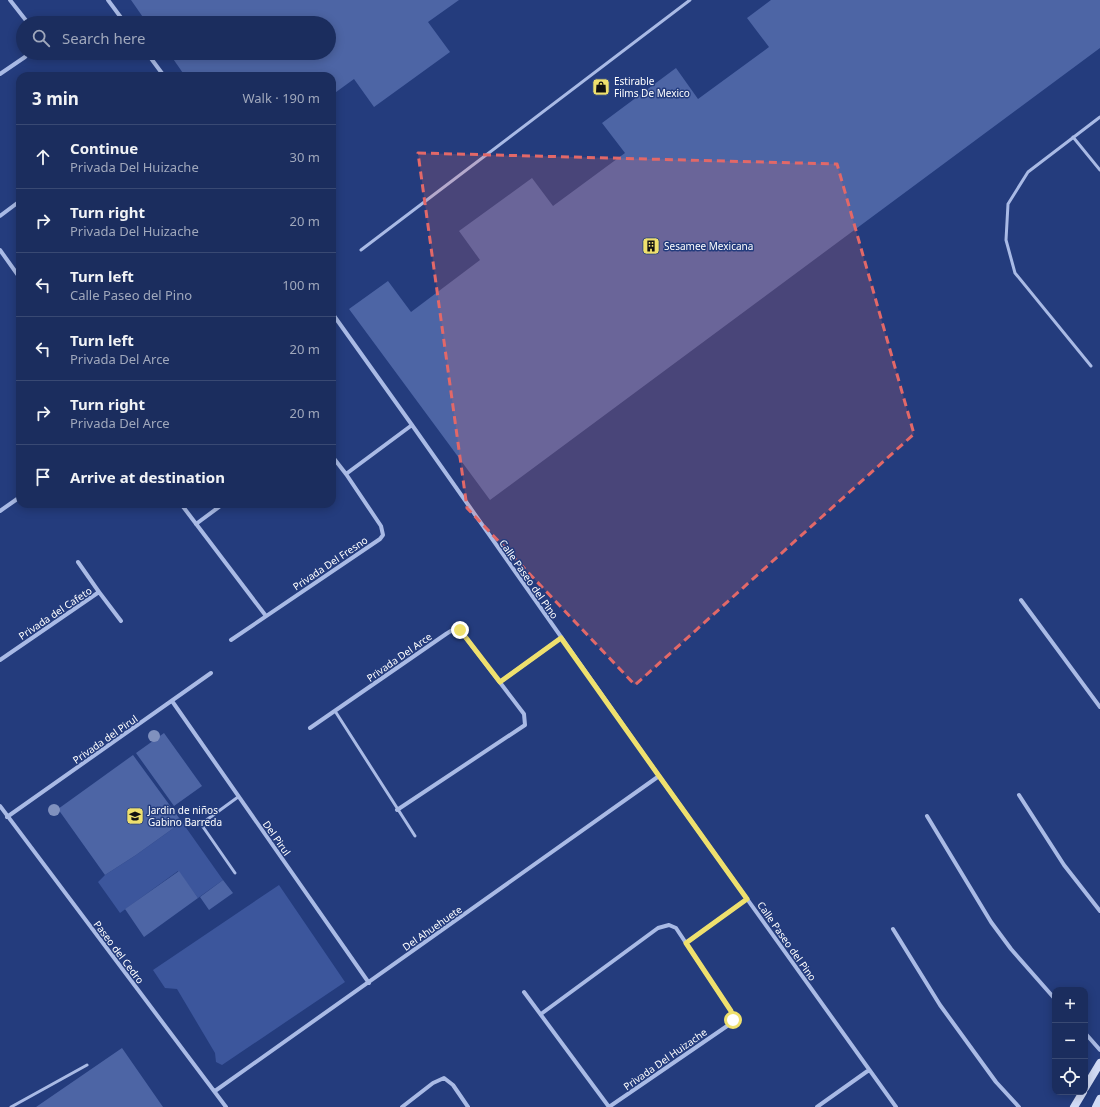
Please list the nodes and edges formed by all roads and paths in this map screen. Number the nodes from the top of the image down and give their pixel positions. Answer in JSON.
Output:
{"nodes":[{"id":1,"x":10,"y":0,"type":"edge"},
{"id":2,"x":108,"y":0,"type":"edge"},
{"id":3,"x":690,"y":0,"type":"edge"},
{"id":4,"x":23,"y":16,"type":"edge"},
{"id":5,"x":120,"y":16,"type":"edge"},
{"id":6,"x":21,"y":60,"type":"edge"},
{"id":7,"x":152,"y":60,"type":"edge"},
{"id":8,"x":161,"y":72,"type":"edge"},
{"id":9,"x":0,"y":74,"type":"edge"},
{"id":10,"x":1100,"y":117,"type":"edge"},
{"id":11,"x":1073,"y":138,"type":"junction"},
{"id":12,"x":1100,"y":170,"type":"edge"},
{"id":13,"x":16,"y":204,"type":"edge"},
{"id":14,"x":0,"y":216,"type":"edge"},
{"id":15,"x":0,"y":250,"type":"edge"},
{"id":16,"x":361,"y":250,"type":"dead end"},
{"id":17,"x":16,"y":272,"type":"edge"},
{"id":18,"x":336,"y":320,"type":"edge"},
{"id":19,"x":1091,"y":366,"type":"dead end"},
{"id":20,"x":412,"y":425,"type":"junction"},
{"id":21,"x":336,"y":461,"type":"edge"},
{"id":22,"x":346,"y":474,"type":"junction"},
{"id":23,"x":16,"y":500,"type":"edge"},
{"id":24,"x":184,"y":508,"type":"edge"},
{"id":25,"x":218,"y":508,"type":"edge"},
{"id":26,"x":0,"y":511,"type":"edge"},
{"id":27,"x":196,"y":524,"type":"junction"},
{"id":28,"x":78,"y":562,"type":"dead end"},
{"id":29,"x":99,"y":592,"type":"junction"},
{"id":30,"x":1021,"y":600,"type":"dead end"},
{"id":31,"x":266,"y":616,"type":"junction"},
{"id":32,"x":121,"y":621,"type":"dead end"},
{"id":33,"x":561,"y":638,"type":"junction"},
{"id":34,"x":231,"y":640,"type":"dead end"},
{"id":35,"x":0,"y":660,"type":"edge"},
{"id":36,"x":211,"y":673,"type":"dead end"},
{"id":37,"x":500,"y":682,"type":"junction"},
{"id":38,"x":172,"y":701,"type":"junction"},
{"id":39,"x":1100,"y":707,"type":"edge"},
{"id":40,"x":335,"y":711,"type":"junction"},
{"id":41,"x":310,"y":728,"type":"dead end"},
{"id":42,"x":659,"y":776,"type":"junction"},
{"id":43,"x":1019,"y":795,"type":"dead end"},
{"id":44,"x":238,"y":797,"type":"junction"},
{"id":45,"x":0,"y":806,"type":"edge"},
{"id":46,"x":397,"y":810,"type":"junction"},
{"id":47,"x":927,"y":816,"type":"dead end"},
{"id":48,"x":7,"y":817,"type":"junction"},
{"id":49,"x":415,"y":836,"type":"dead end"},
{"id":50,"x":235,"y":873,"type":"dead end"},
{"id":51,"x":747,"y":899,"type":"junction"},
{"id":52,"x":1100,"y":911,"type":"edge"},
{"id":53,"x":893,"y":928,"type":"dead end"},
{"id":54,"x":686,"y":943,"type":"junction"},
{"id":55,"x":369,"y":983,"type":"junction"},
{"id":56,"x":524,"y":992,"type":"dead end"},
{"id":57,"x":1052,"y":996,"type":"edge"},
{"id":58,"x":541,"y":1014,"type":"junction"},
{"id":59,"x":1088,"y":1036,"type":"edge"},
{"id":60,"x":1100,"y":1050,"type":"edge"},
{"id":61,"x":1100,"y":1063,"type":"edge"},
{"id":62,"x":87,"y":1066,"type":"dead end"},
{"id":63,"x":869,"y":1070,"type":"junction"},
{"id":64,"x":1088,"y":1083,"type":"edge"},
{"id":65,"x":215,"y":1091,"type":"junction"},
{"id":66,"x":1081,"y":1095,"type":"edge"},
{"id":67,"x":1100,"y":1099,"type":"edge"},
{"id":68,"x":11,"y":1107,"type":"edge"},
{"id":69,"x":226,"y":1107,"type":"edge"},
{"id":70,"x":402,"y":1107,"type":"edge"},
{"id":71,"x":468,"y":1107,"type":"edge"},
{"id":72,"x":609,"y":1107,"type":"edge"},
{"id":73,"x":817,"y":1107,"type":"edge"},
{"id":74,"x":896,"y":1107,"type":"edge"},
{"id":75,"x":1019,"y":1107,"type":"edge"},
{"id":76,"x":1074,"y":1107,"type":"edge"},
{"id":77,"x":1096,"y":1107,"type":"edge"}],
"edges":[{"from":1,"to":4,"type":"street"},
{"from":2,"to":5,"type":"street"},
{"from":3,"to":16,"type":"lane"},
{"from":6,"to":9,"type":"street"},
{"from":7,"to":8,"type":"street"},
{"from":10,"to":11,"type":"lane"},
{"from":11,"to":12,"type":"lane"},
{"from":11,"to":19,"type":"lane"},
{"from":13,"to":14,"type":"street"},
{"from":15,"to":17,"type":"street"},
{"from":18,"to":20,"type":"street","name":"Calle Paseo del Pino"},
{"from":20,"to":22,"type":"street"},
{"from":20,"to":33,"type":"street","name":"Calle Paseo del Pino"},
{"from":21,"to":22,"type":"street","name":"Privada Del Fresno"},
{"from":22,"to":31,"type":"street","name":"Privada Del Fresno"},
{"from":23,"to":26,"type":"street"},
{"from":24,"to":27,"type":"street"},
{"from":25,"to":27,"type":"street"},
{"from":27,"to":31,"type":"street"},
{"from":28,"to":29,"type":"street","name":"Privada del Cafeto"},
{"from":29,"to":32,"type":"street","name":"Privada del Cafeto"},
{"from":29,"to":35,"type":"street","name":"Privada del Cafeto"},
{"from":30,"to":39,"type":"street"},
{"from":31,"to":34,"type":"street","name":"Privada Del Fresno"},
{"from":33,"to":37,"type":"street"},
{"from":33,"to":42,"type":"street","name":"Calle Paseo del Pino"},
{"from":36,"to":38,"type":"street","name":"Privada del Pirul"},
{"from":37,"to":40,"type":"street","name":"Privada Del Arce"},
{"from":37,"to":46,"type":"street","name":"Privada Del Arce"},
{"from":38,"to":44,"type":"street","name":"Del Pirul"},
{"from":38,"to":48,"type":"street","name":"Privada del Pirul"},
{"from":40,"to":41,"type":"street","name":"Privada Del Arce"},
{"from":40,"to":46,"type":"lane"},
{"from":42,"to":51,"type":"street","name":"Calle Paseo del Pino"},
{"from":42,"to":55,"type":"street","name":"Del Ahuehuete"},
{"from":43,"to":52,"type":"street"},
{"from":44,"to":50,"type":"lane"},
{"from":44,"to":55,"type":"street","name":"Del Pirul"},
{"from":45,"to":48,"type":"street","name":"Paseo del Cedro"},
{"from":46,"to":49,"type":"lane"},
{"from":47,"to":57,"type":"street"},
{"from":48,"to":65,"type":"street","name":"Paseo del Cedro"},
{"from":51,"to":54,"type":"street"},
{"from":51,"to":63,"type":"street","name":"Calle Paseo del Pino"},
{"from":53,"to":75,"type":"street"},
{"from":54,"to":58,"type":"street","name":"Privada Del Huizache"},
{"from":54,"to":72,"type":"street","name":"Privada Del Huizache"},
{"from":55,"to":65,"type":"street","name":"Del Ahuehuete"},
{"from":56,"to":58,"type":"street","name":"Privada Del Huizache"},
{"from":58,"to":72,"type":"street","name":"Privada Del Huizache"},
{"from":59,"to":60,"type":"street"},
{"from":61,"to":64,"type":"main road"},
{"from":62,"to":68,"type":"lane"},
{"from":63,"to":73,"type":"street"},
{"from":63,"to":74,"type":"street","name":"Calle Paseo del Pino"},
{"from":65,"to":69,"type":"street","name":"Paseo del Cedro"},
{"from":66,"to":76,"type":"main road"},
{"from":67,"to":77,"type":"main road"},
{"from":70,"to":71,"type":"street"}]}
